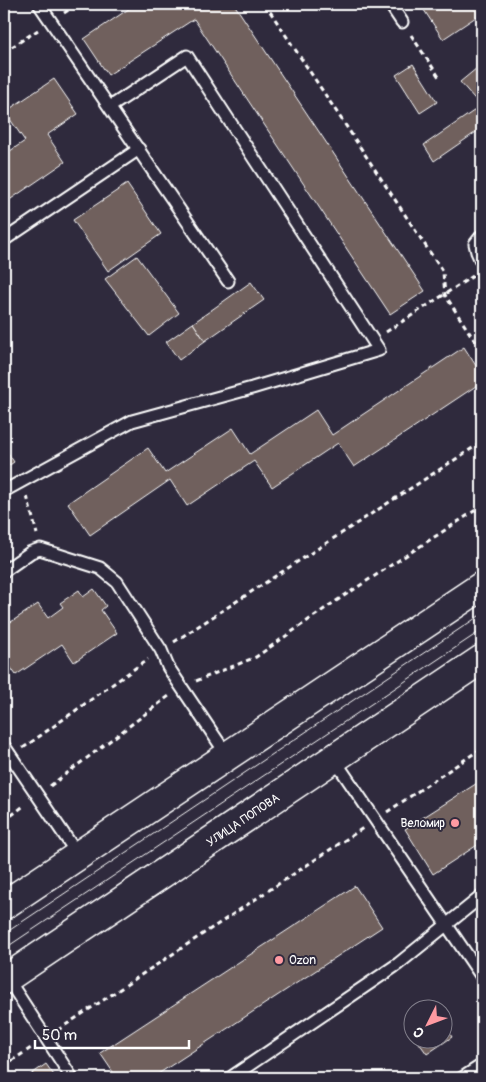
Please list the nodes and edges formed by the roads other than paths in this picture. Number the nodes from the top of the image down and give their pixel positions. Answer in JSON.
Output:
{"nodes":[{"id":1,"x":40,"y":4,"type":"edge"},
{"id":2,"x":390,"y":4,"type":"edge"},
{"id":3,"x":402,"y":22,"type":"road end"},
{"id":4,"x":110,"y":107,"type":"junction"},
{"id":5,"x":139,"y":148,"type":"junction"},
{"id":6,"x":482,"y":235,"type":"edge"},
{"id":7,"x":4,"y":240,"type":"edge"},
{"id":8,"x":482,"y":263,"type":"edge"},
{"id":9,"x":228,"y":281,"type":"dead end"},
{"id":10,"x":4,"y":491,"type":"edge"},
{"id":11,"x":4,"y":570,"type":"edge"},
{"id":12,"x":482,"y":586,"type":"edge"},
{"id":13,"x":482,"y":659,"type":"edge"},
{"id":14,"x":4,"y":746,"type":"edge"},
{"id":15,"x":227,"y":755,"type":"junction"},
{"id":16,"x":334,"y":758,"type":"junction"},
{"id":17,"x":78,"y":855,"type":"junction"},
{"id":18,"x":482,"y":896,"type":"edge"},
{"id":19,"x":4,"y":905,"type":"edge"},
{"id":20,"x":448,"y":925,"type":"junction"},
{"id":21,"x":482,"y":977,"type":"edge"},
{"id":22,"x":5,"y":979,"type":"edge"},
{"id":23,"x":482,"y":1065,"type":"edge"},
{"id":24,"x":72,"y":1078,"type":"edge"},
{"id":25,"x":230,"y":1078,"type":"edge"},
{"id":26,"x":462,"y":1078,"type":"edge"}],
"edges":[{"from":1,"to":4,"type":"lane"},
{"from":2,"to":3,"type":"lane"},
{"from":4,"to":5,"type":"lane"},
{"from":4,"to":10,"type":"lane"},
{"from":5,"to":7,"type":"lane"},
{"from":5,"to":9,"type":"lane"},
{"from":6,"to":8,"type":"lane"},
{"from":11,"to":15,"type":"lane"},
{"from":12,"to":15,"type":"main road"},
{"from":13,"to":16,"type":"main road","name":"УЛИЦА ПОПОВА"},
{"from":14,"to":17,"type":"lane"},
{"from":15,"to":17,"type":"main road"},
{"from":16,"to":20,"type":"lane"},
{"from":16,"to":22,"type":"main road","name":"УЛИЦА ПОПОВА"},
{"from":17,"to":19,"type":"main road"},
{"from":18,"to":20,"type":"lane"},
{"from":20,"to":21,"type":"lane"},
{"from":20,"to":25,"type":"lane"},
{"from":22,"to":24,"type":"lane"},
{"from":23,"to":26,"type":"lane"}]}
